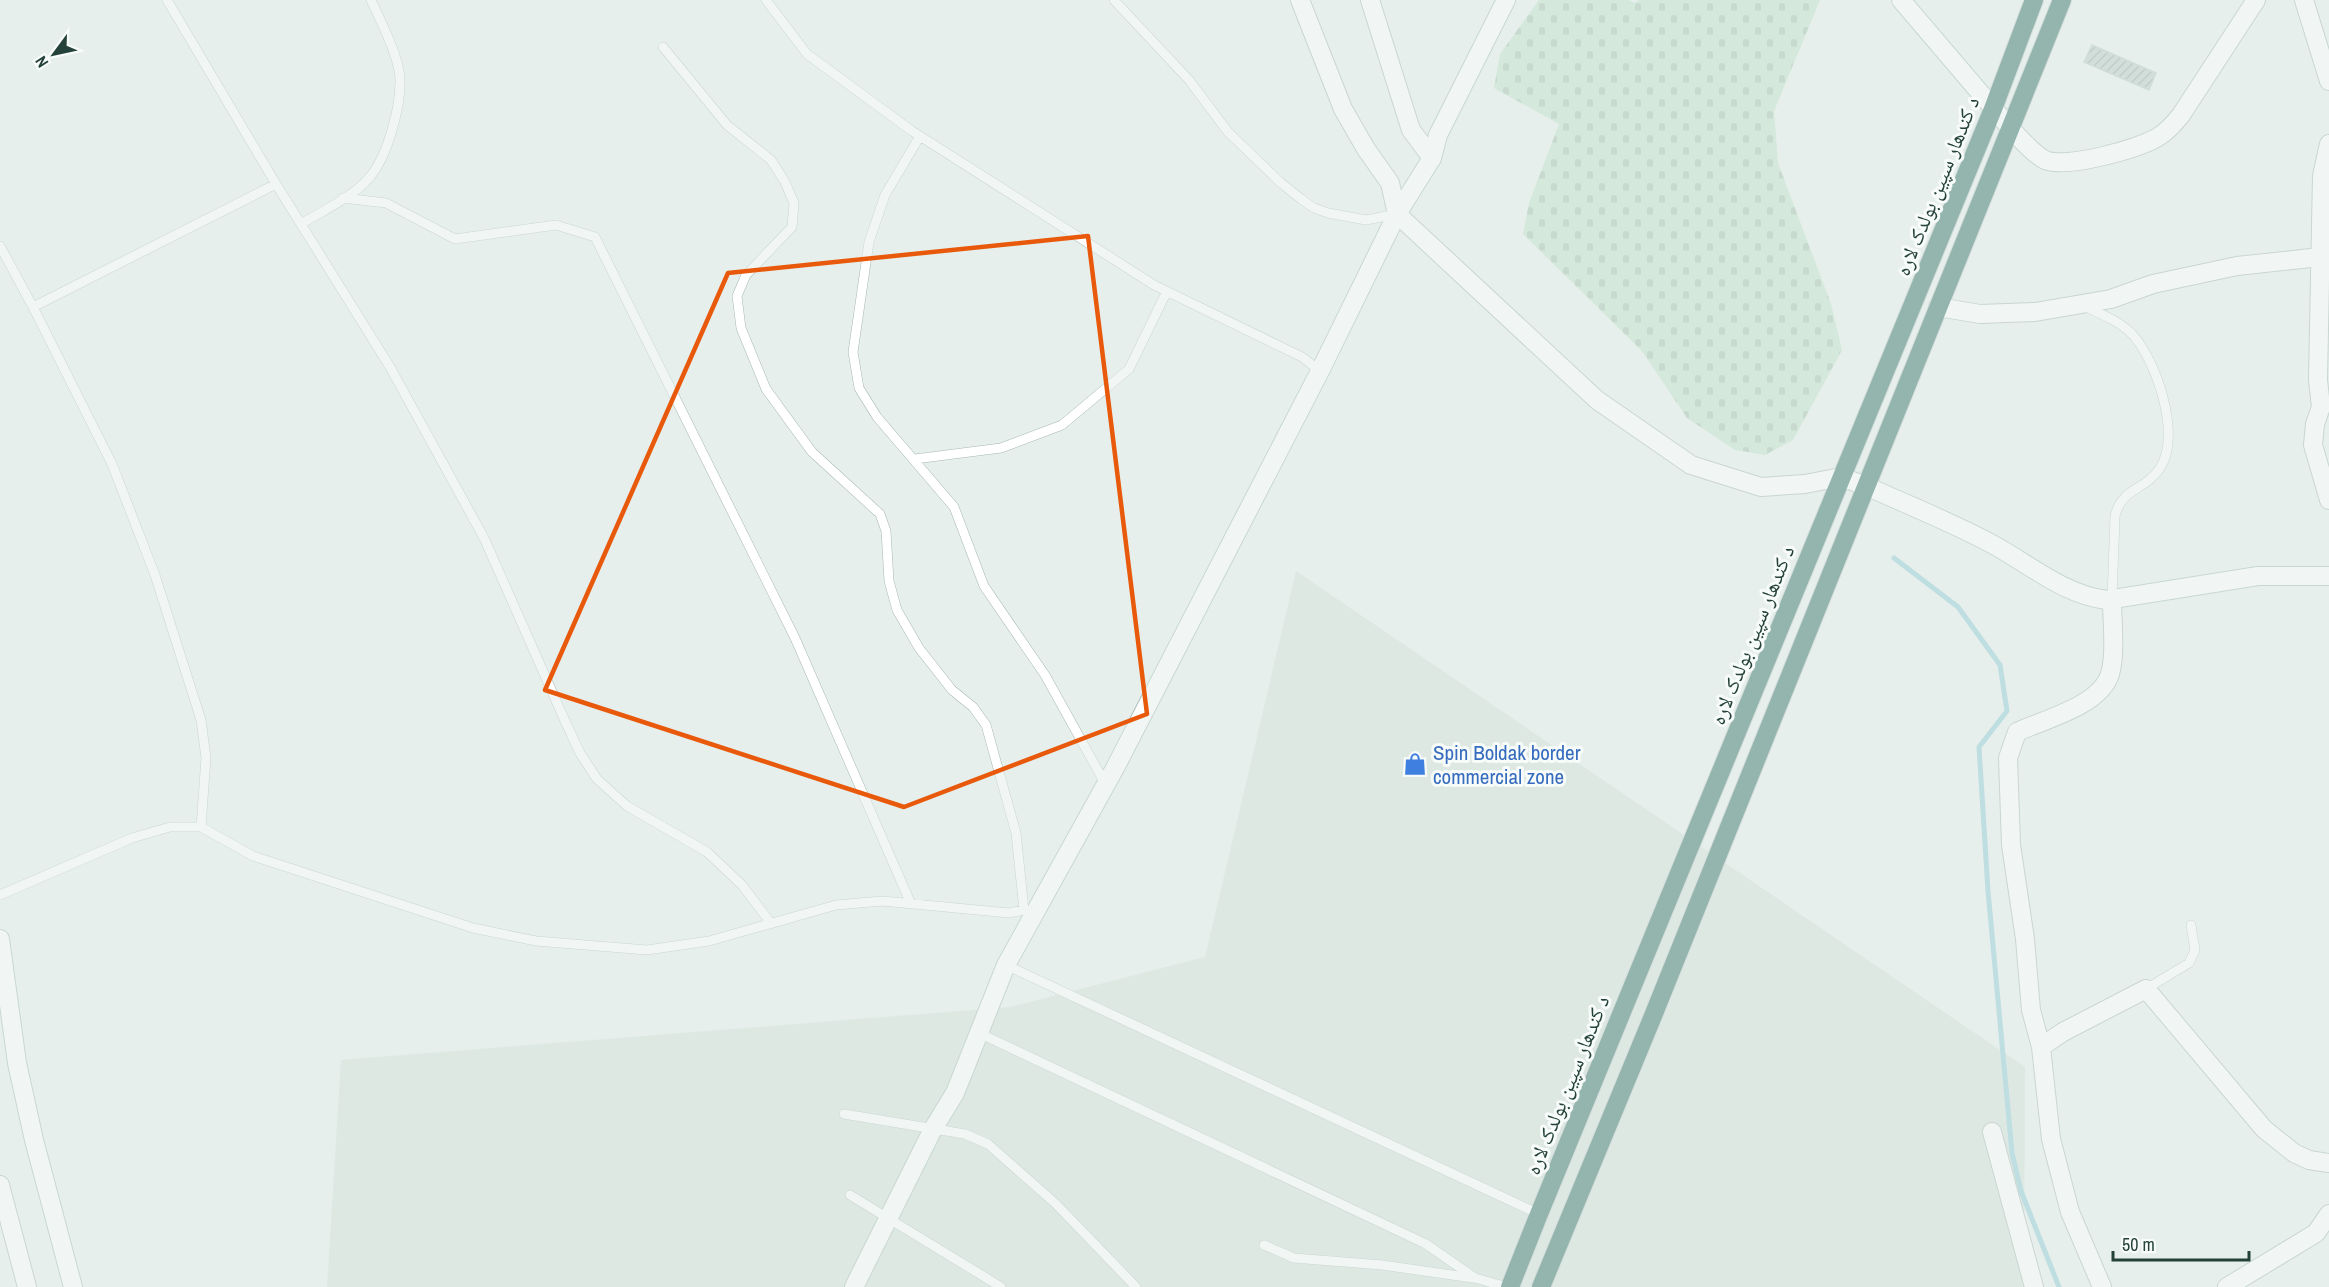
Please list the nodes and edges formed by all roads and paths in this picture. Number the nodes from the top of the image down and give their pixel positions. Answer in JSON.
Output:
{"nodes":[{"id":1,"x":167,"y":0,"type":"edge"},
{"id":2,"x":371,"y":0,"type":"edge"},
{"id":3,"x":766,"y":0,"type":"edge"},
{"id":4,"x":1114,"y":0,"type":"edge"},
{"id":5,"x":1300,"y":0,"type":"edge"},
{"id":6,"x":1370,"y":0,"type":"edge"},
{"id":7,"x":1506,"y":0,"type":"edge"},
{"id":8,"x":1901,"y":0,"type":"edge"},
{"id":9,"x":2034,"y":0,"type":"edge"},
{"id":10,"x":2062,"y":0,"type":"edge"},
{"id":11,"x":2256,"y":0,"type":"edge"},
{"id":12,"x":2304,"y":0,"type":"edge"},
{"id":13,"x":663,"y":47,"type":"dead end"},
{"id":14,"x":2329,"y":81,"type":"edge"},
{"id":15,"x":1993,"y":109,"type":"junction"},
{"id":16,"x":2011,"y":129,"type":"junction"},
{"id":17,"x":920,"y":135,"type":"junction"},
{"id":18,"x":2329,"y":144,"type":"edge"},
{"id":19,"x":1432,"y":158,"type":"junction"},
{"id":20,"x":276,"y":184,"type":"junction"},
{"id":21,"x":343,"y":198,"type":"junction"},
{"id":22,"x":1397,"y":214,"type":"junction"},
{"id":23,"x":301,"y":224,"type":"junction"},
{"id":24,"x":0,"y":246,"type":"edge"},
{"id":25,"x":2320,"y":257,"type":"junction"},
{"id":26,"x":1167,"y":291,"type":"junction"},
{"id":27,"x":2080,"y":304,"type":"junction"},
{"id":28,"x":33,"y":307,"type":"junction"},
{"id":29,"x":1938,"y":307,"type":"junction"},
{"id":30,"x":1320,"y":371,"type":"junction"},
{"id":31,"x":915,"y":459,"type":"junction"},
{"id":32,"x":1841,"y":477,"type":"junction"},
{"id":33,"x":1866,"y":486,"type":"junction"},
{"id":34,"x":2329,"y":500,"type":"edge"},
{"id":35,"x":2329,"y":576,"type":"edge"},
{"id":36,"x":2112,"y":599,"type":"junction"},
{"id":37,"x":1106,"y":785,"type":"junction"},
{"id":38,"x":201,"y":827,"type":"junction"},
{"id":39,"x":0,"y":896,"type":"edge"},
{"id":40,"x":911,"y":904,"type":"junction"},
{"id":41,"x":1030,"y":912,"type":"junction"},
{"id":42,"x":770,"y":922,"type":"junction"},
{"id":43,"x":2191,"y":926,"type":"dead end"},
{"id":44,"x":0,"y":939,"type":"edge"},
{"id":45,"x":1006,"y":965,"type":"junction"},
{"id":46,"x":2146,"y":989,"type":"junction"},
{"id":47,"x":979,"y":1033,"type":"junction"},
{"id":48,"x":2041,"y":1047,"type":"junction"},
{"id":49,"x":844,"y":1114,"type":"dead end"},
{"id":50,"x":933,"y":1129,"type":"junction"},
{"id":51,"x":1992,"y":1132,"type":"dead end"},
{"id":52,"x":2329,"y":1163,"type":"edge"},
{"id":53,"x":0,"y":1185,"type":"edge"},
{"id":54,"x":850,"y":1195,"type":"dead end"},
{"id":55,"x":1539,"y":1214,"type":"junction"},
{"id":56,"x":2329,"y":1214,"type":"edge"},
{"id":57,"x":889,"y":1219,"type":"junction"},
{"id":58,"x":1264,"y":1245,"type":"dead end"},
{"id":59,"x":1475,"y":1278,"type":"junction"},
{"id":60,"x":27,"y":1287,"type":"edge"},
{"id":61,"x":74,"y":1287,"type":"edge"},
{"id":62,"x":854,"y":1287,"type":"edge"},
{"id":63,"x":1001,"y":1287,"type":"edge"},
{"id":64,"x":1136,"y":1287,"type":"edge"},
{"id":65,"x":1509,"y":1287,"type":"edge"},
{"id":66,"x":1541,"y":1287,"type":"edge"},
{"id":67,"x":2034,"y":1287,"type":"edge"},
{"id":68,"x":2102,"y":1287,"type":"edge"},
{"id":69,"x":2227,"y":1287,"type":"edge"}],
"edges":[{"from":1,"to":20,"type":"lane"},
{"from":2,"to":21,"type":"lane"},
{"from":3,"to":17,"type":"lane"},
{"from":4,"to":22,"type":"lane"},
{"from":5,"to":22,"type":"street"},
{"from":6,"to":19,"type":"street"},
{"from":7,"to":19,"type":"street"},
{"from":8,"to":15,"type":"street"},
{"from":9,"to":15,"type":"highway","name":"د کندهار سپین بولدک لاره"},
{"from":10,"to":16,"type":"highway"},
{"from":11,"to":16,"type":"street"},
{"from":12,"to":14,"type":"street"},
{"from":13,"to":41,"type":"lane"},
{"from":15,"to":16,"type":"street"},
{"from":15,"to":32,"type":"highway","name":"د کندهار سپین بولدک لاره"},
{"from":16,"to":29,"type":"highway"},
{"from":17,"to":26,"type":"lane"},
{"from":17,"to":31,"type":"lane"},
{"from":18,"to":25,"type":"street"},
{"from":19,"to":22,"type":"street"},
{"from":20,"to":23,"type":"lane"},
{"from":20,"to":28,"type":"lane"},
{"from":21,"to":23,"type":"lane"},
{"from":21,"to":40,"type":"lane"},
{"from":22,"to":30,"type":"street"},
{"from":22,"to":32,"type":"street"},
{"from":23,"to":42,"type":"lane"},
{"from":24,"to":28,"type":"lane"},
{"from":25,"to":27,"type":"street"},
{"from":25,"to":34,"type":"street"},
{"from":26,"to":30,"type":"lane"},
{"from":26,"to":31,"type":"lane"},
{"from":27,"to":29,"type":"street"},
{"from":27,"to":36,"type":"lane"},
{"from":28,"to":38,"type":"lane"},
{"from":29,"to":33,"type":"highway"},
{"from":30,"to":37,"type":"street"},
{"from":31,"to":37,"type":"lane"},
{"from":32,"to":33,"type":"street"},
{"from":32,"to":55,"type":"highway","name":"د کندهار سپین بولدک لاره"},
{"from":33,"to":36,"type":"street"},
{"from":33,"to":66,"type":"highway"},
{"from":35,"to":36,"type":"street"},
{"from":36,"to":48,"type":"street"},
{"from":37,"to":41,"type":"street"},
{"from":38,"to":39,"type":"lane"},
{"from":38,"to":42,"type":"lane"},
{"from":40,"to":41,"type":"lane"},
{"from":40,"to":42,"type":"lane"},
{"from":41,"to":45,"type":"street"},
{"from":43,"to":46,"type":"lane"},
{"from":44,"to":61,"type":"street"},
{"from":45,"to":47,"type":"street"},
{"from":45,"to":55,"type":"lane"},
{"from":46,"to":48,"type":"street"},
{"from":46,"to":52,"type":"street"},
{"from":47,"to":50,"type":"street"},
{"from":47,"to":59,"type":"lane"},
{"from":48,"to":68,"type":"street"},
{"from":49,"to":50,"type":"lane"},
{"from":50,"to":57,"type":"street"},
{"from":50,"to":64,"type":"lane"},
{"from":51,"to":67,"type":"street"},
{"from":53,"to":60,"type":"street"},
{"from":54,"to":57,"type":"lane"},
{"from":55,"to":65,"type":"highway","name":"د کندهار سپین بولدک لاره"},
{"from":56,"to":69,"type":"street"},
{"from":57,"to":62,"type":"street"},
{"from":57,"to":63,"type":"lane"},
{"from":58,"to":59,"type":"lane"},
{"from":59,"to":65,"type":"lane"}]}
